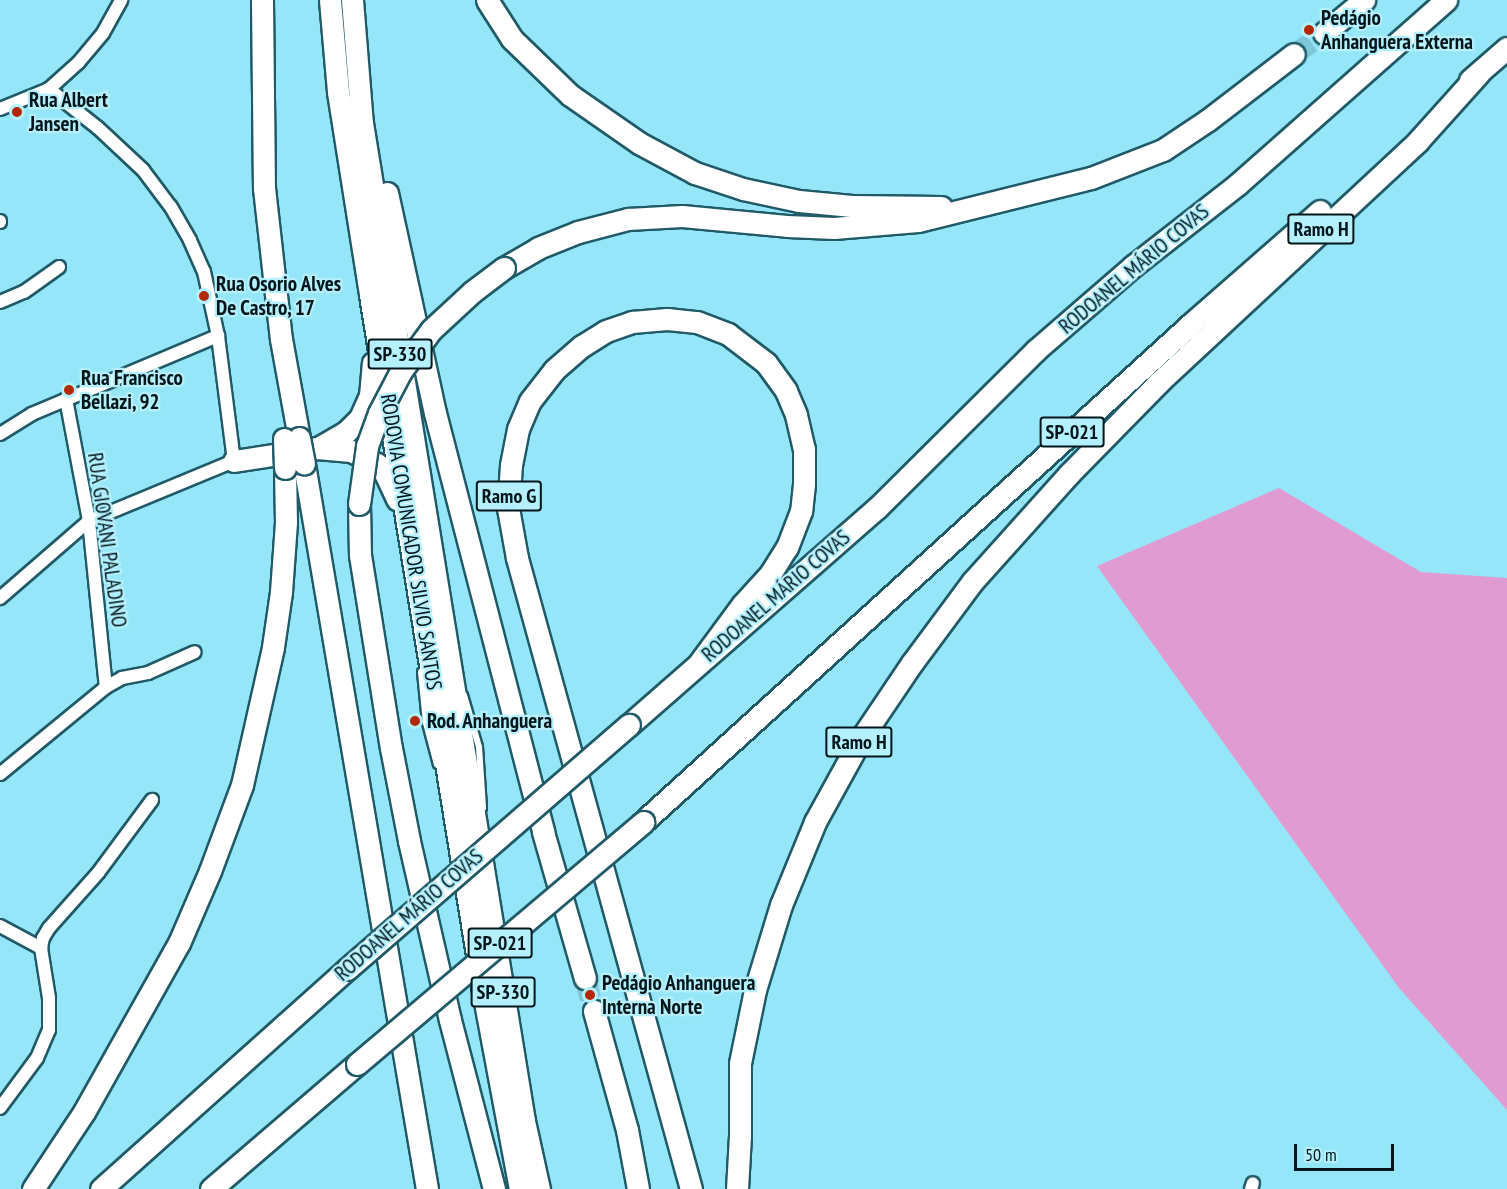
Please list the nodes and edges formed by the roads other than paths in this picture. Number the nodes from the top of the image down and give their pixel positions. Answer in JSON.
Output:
{"nodes":[{"id":1,"x":121,"y":0,"type":"edge"},
{"id":2,"x":262,"y":0,"type":"edge"},
{"id":3,"x":330,"y":0,"type":"edge"},
{"id":4,"x":352,"y":0,"type":"edge"},
{"id":5,"x":487,"y":0,"type":"edge"},
{"id":6,"x":1364,"y":0,"type":"edge"},
{"id":7,"x":1446,"y":0,"type":"edge"},
{"id":8,"x":1324,"y":33,"type":"tunnel mouth"},
{"id":9,"x":355,"y":42,"type":"junction"},
{"id":10,"x":1507,"y":48,"type":"edge"},
{"id":11,"x":1294,"y":54,"type":"tunnel mouth"},
{"id":12,"x":1479,"y":73,"type":"junction"},
{"id":13,"x":49,"y":89,"type":"junction"},
{"id":14,"x":0,"y":109,"type":"edge"},
{"id":15,"x":975,"y":207,"type":"junction"},
{"id":16,"x":60,"y":267,"type":"dead end"},
{"id":17,"x":370,"y":295,"type":"junction"},
{"id":18,"x":0,"y":302,"type":"edge"},
{"id":19,"x":218,"y":336,"type":"junction"},
{"id":20,"x":66,"y":399,"type":"junction"},
{"id":21,"x":0,"y":434,"type":"edge"},
{"id":22,"x":298,"y":451,"type":"junction"},
{"id":23,"x":234,"y":461,"type":"junction"},
{"id":24,"x":89,"y":521,"type":"junction"},
{"id":25,"x":409,"y":529,"type":"junction"},
{"id":26,"x":0,"y":598,"type":"edge"},
{"id":27,"x":195,"y":652,"type":"dead end"},
{"id":28,"x":700,"y":662,"type":"junction"},
{"id":29,"x":106,"y":687,"type":"junction"},
{"id":30,"x":0,"y":774,"type":"edge"},
{"id":31,"x":152,"y":800,"type":"dead end"},
{"id":32,"x":0,"y":926,"type":"edge"},
{"id":33,"x":41,"y":948,"type":"junction"},
{"id":34,"x":585,"y":978,"type":"tunnel mouth"},
{"id":35,"x":594,"y":1011,"type":"tunnel mouth"},
{"id":36,"x":0,"y":1108,"type":"edge"},
{"id":37,"x":260,"y":1149,"type":"junction"},
{"id":38,"x":33,"y":1189,"type":"edge"},
{"id":39,"x":101,"y":1189,"type":"edge"},
{"id":40,"x":211,"y":1189,"type":"edge"},
{"id":41,"x":222,"y":1189,"type":"edge"},
{"id":42,"x":427,"y":1189,"type":"edge"},
{"id":43,"x":494,"y":1189,"type":"edge"},
{"id":44,"x":520,"y":1189,"type":"edge"},
{"id":45,"x":539,"y":1189,"type":"edge"},
{"id":46,"x":638,"y":1189,"type":"edge"},
{"id":47,"x":691,"y":1189,"type":"edge"},
{"id":48,"x":736,"y":1189,"type":"edge"}],
"edges":[{"from":1,"to":13,"type":"street"},
{"from":2,"to":22,"type":"highway"},
{"from":3,"to":17,"type":"highway","name":"RODOVIA COMUNICADOR SILVIO SANTOS","number":"SP-330"},
{"from":4,"to":9,"type":"highway","name":"RODOVIA COMUNICADOR SILVIO SANTOS","number":"SP-330"},
{"from":5,"to":15,"type":"highway"},
{"from":6,"to":8,"type":"highway"},
{"from":7,"to":28,"type":"highway","name":"RODOANEL MÁRIO COVAS"},
{"from":9,"to":34,"type":"highway"},
{"from":9,"to":45,"type":"highway","name":"RODOVIA COMUNICADOR SILVIO SANTOS","number":"SP-330"},
{"from":10,"to":12,"type":"highway","number":"SP-021"},
{"from":11,"to":15,"type":"highway"},
{"from":12,"to":37,"type":"highway","number":"SP-021","bridge":true},
{"from":12,"to":48,"type":"highway","number":"Ramo H"},
{"from":13,"to":14,"type":"street"},
{"from":13,"to":19,"type":"street"},
{"from":15,"to":43,"type":"highway","bridge":true},
{"from":16,"to":18,"type":"street"},
{"from":17,"to":22,"type":"highway"},
{"from":17,"to":25,"type":"highway","name":"RODOVIA COMUNICADOR SILVIO SANTOS","number":"SP-330"},
{"from":19,"to":20,"type":"street"},
{"from":19,"to":23,"type":"street"},
{"from":20,"to":21,"type":"street"},
{"from":20,"to":24,"type":"street","name":"RUA GIOVANI PALADINO"},
{"from":22,"to":23,"type":"highway"},
{"from":22,"to":25,"type":"highway"},
{"from":22,"to":38,"type":"highway"},
{"from":22,"to":42,"type":"highway"},
{"from":23,"to":24,"type":"street"},
{"from":24,"to":26,"type":"street"},
{"from":24,"to":29,"type":"street","name":"RUA GIOVANI PALADINO"},
{"from":25,"to":44,"type":"highway","name":"RODOVIA COMUNICADOR SILVIO SANTOS","number":"SP-330"},
{"from":27,"to":29,"type":"street"},
{"from":28,"to":39,"type":"highway","name":"RODOANEL MÁRIO COVAS","bridge":true},
{"from":28,"to":47,"type":"highway","number":"Ramo G"},
{"from":29,"to":30,"type":"street"},
{"from":31,"to":33,"type":"street"},
{"from":32,"to":33,"type":"street"},
{"from":33,"to":36,"type":"street"},
{"from":35,"to":46,"type":"highway"},
{"from":37,"to":40,"type":"highway","number":"SP-021"},
{"from":37,"to":41,"type":"highway"}]}
